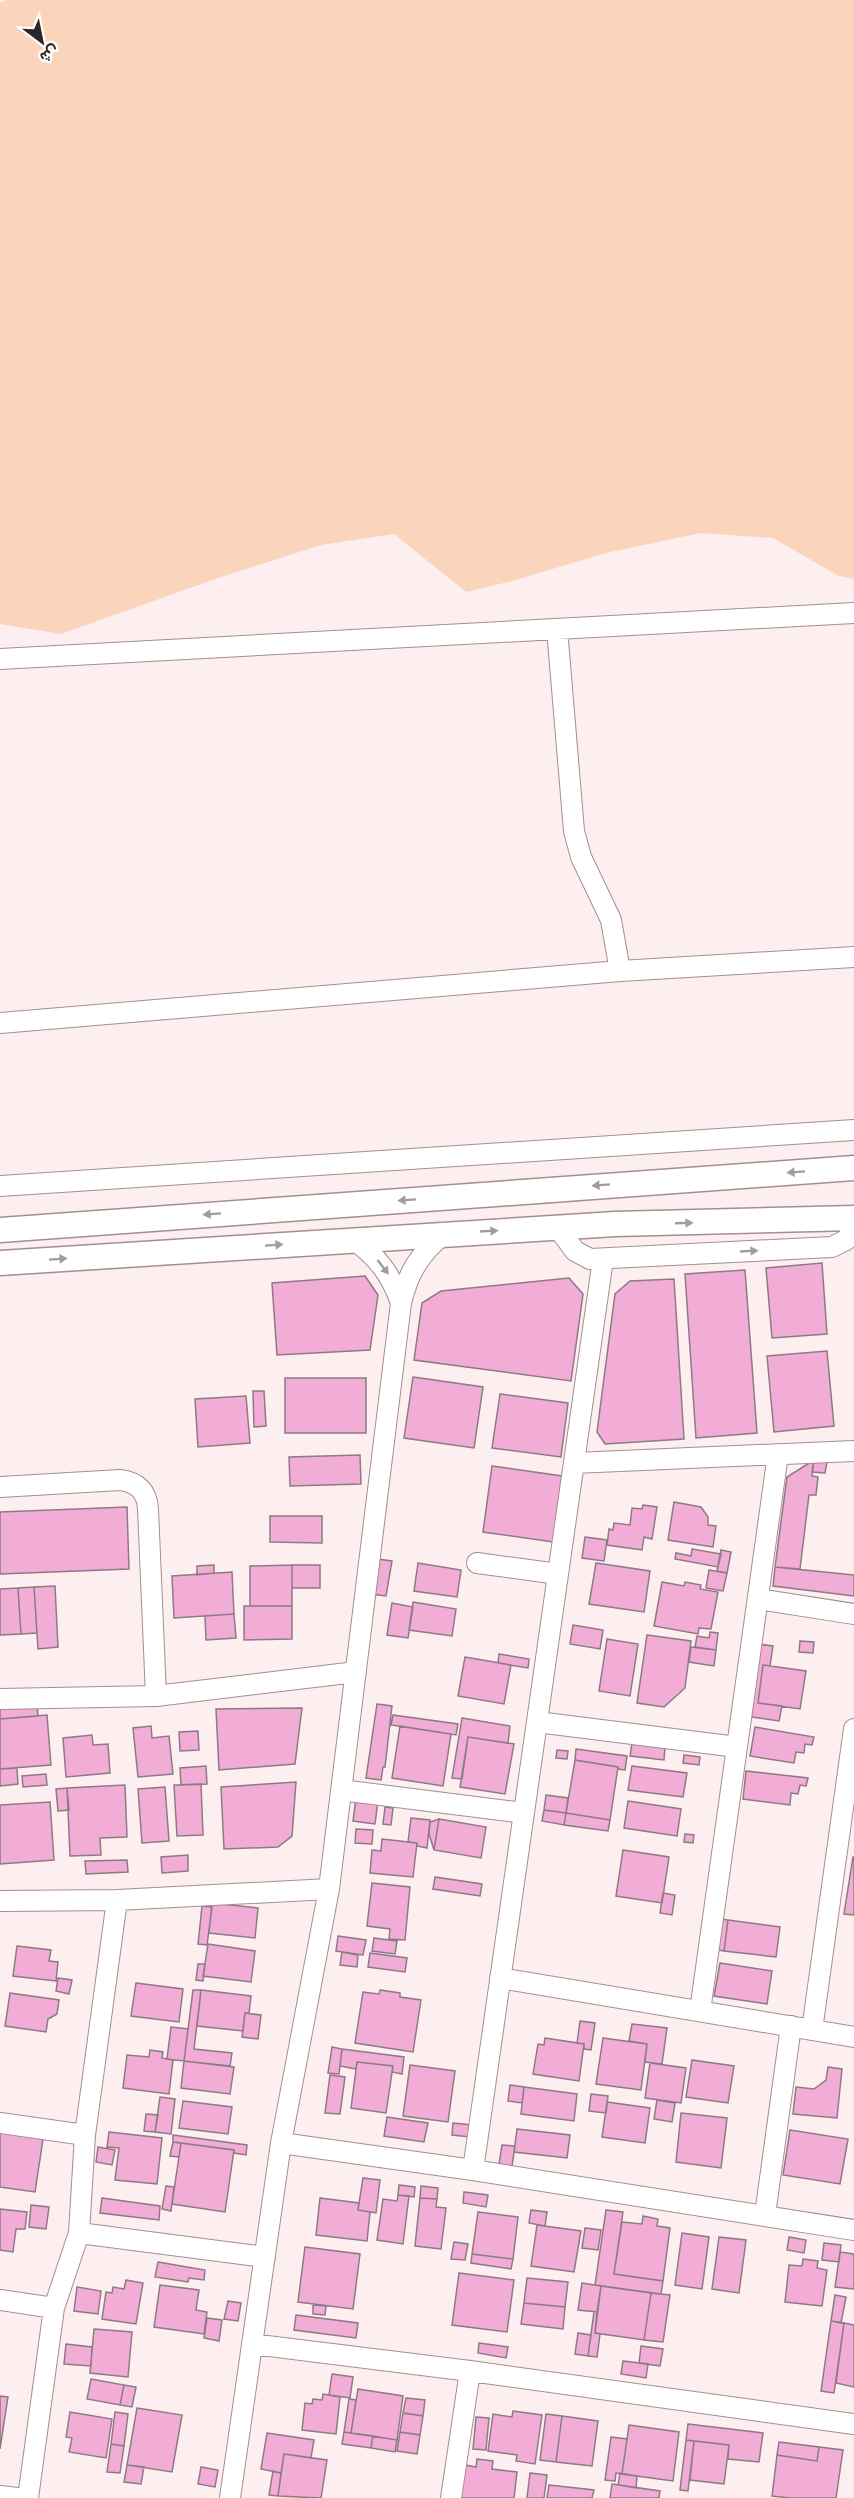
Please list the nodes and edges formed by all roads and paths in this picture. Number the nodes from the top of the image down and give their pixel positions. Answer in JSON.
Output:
{"nodes":[{"id":1,"x":854,"y":613,"type":"edge"},
{"id":2,"x":557,"y":629,"type":"junction"},
{"id":3,"x":0,"y":658,"type":"edge"},
{"id":4,"x":854,"y":957,"type":"edge"},
{"id":5,"x":620,"y":971,"type":"junction"},
{"id":6,"x":0,"y":1023,"type":"edge"},
{"id":7,"x":854,"y":1130,"type":"edge"},
{"id":8,"x":854,"y":1168,"type":"edge"},
{"id":9,"x":0,"y":1186,"type":"edge"},
{"id":10,"x":854,"y":1218,"type":"edge"},
{"id":11,"x":558,"y":1228,"type":"junction"},
{"id":12,"x":854,"y":1229,"type":"edge"},
{"id":13,"x":0,"y":1230,"type":"edge"},
{"id":14,"x":444,"y":1234,"type":"junction"},
{"id":15,"x":354,"y":1240,"type":"junction"},
{"id":16,"x":603,"y":1259,"type":"junction"},
{"id":17,"x":0,"y":1263,"type":"edge"},
{"id":18,"x":401,"y":1303,"type":"junction"},
{"id":19,"x":854,"y":1451,"type":"edge"},
{"id":20,"x":778,"y":1454,"type":"junction"},
{"id":21,"x":574,"y":1463,"type":"junction"},
{"id":22,"x":0,"y":1487,"type":"edge"},
{"id":23,"x":477,"y":1563,"type":"dead end"},
{"id":24,"x":558,"y":1574,"type":"junction"},
{"id":25,"x":758,"y":1599,"type":"junction"},
{"id":26,"x":854,"y":1614,"type":"edge"},
{"id":27,"x":356,"y":1672,"type":"junction"},
{"id":28,"x":156,"y":1696,"type":"junction"},
{"id":29,"x":0,"y":1699,"type":"edge"},
{"id":30,"x":537,"y":1722,"type":"junction"},
{"id":31,"x":854,"y":1729,"type":"edge"},
{"id":32,"x":737,"y":1747,"type":"junction"},
{"id":33,"x":341,"y":1790,"type":"junction"},
{"id":34,"x":524,"y":1813,"type":"junction"},
{"id":35,"x":329,"y":1889,"type":"junction"},
{"id":36,"x":117,"y":1900,"type":"junction"},
{"id":37,"x":0,"y":1901,"type":"edge"},
{"id":38,"x":500,"y":1978,"type":"junction"},
{"id":39,"x":700,"y":2011,"type":"junction"},
{"id":40,"x":791,"y":2026,"type":"junction"},
{"id":41,"x":812,"y":2030,"type":"junction"},
{"id":42,"x":854,"y":2037,"type":"edge"},
{"id":43,"x":0,"y":2123,"type":"edge"},
{"id":44,"x":85,"y":2135,"type":"junction"},
{"id":45,"x":281,"y":2143,"type":"junction"},
{"id":46,"x":472,"y":2170,"type":"junction"},
{"id":47,"x":765,"y":2215,"type":"junction"},
{"id":48,"x":854,"y":2230,"type":"edge"},
{"id":49,"x":79,"y":2233,"type":"junction"},
{"id":50,"x":265,"y":2257,"type":"junction"},
{"id":51,"x":0,"y":2300,"type":"edge"},
{"id":52,"x":54,"y":2308,"type":"junction"},
{"id":53,"x":252,"y":2344,"type":"junction"},
{"id":54,"x":470,"y":2370,"type":"junction"},
{"id":55,"x":854,"y":2424,"type":"edge"},
{"id":56,"x":0,"y":2496,"type":"edge"},
{"id":57,"x":17,"y":2498,"type":"edge"},
{"id":58,"x":28,"y":2498,"type":"edge"},
{"id":59,"x":230,"y":2498,"type":"edge"},
{"id":60,"x":451,"y":2498,"type":"edge"}],
"edges":[{"from":1,"to":2,"type":"street"},
{"from":2,"to":3,"type":"street"},
{"from":2,"to":5,"type":"street"},
{"from":4,"to":5,"type":"street"},
{"from":5,"to":6,"type":"street"},
{"from":7,"to":9,"type":"street"},
{"from":8,"to":13,"type":"main road","one_way":true},
{"from":11,"to":10,"type":"main road","one_way":true},
{"from":14,"to":11,"type":"main road","one_way":true},
{"from":11,"to":16,"type":"street"},
{"from":16,"to":12,"type":"street","one_way":true},
{"from":14,"to":15,"type":"main road"},
{"from":14,"to":18,"type":"street"},
{"from":17,"to":15,"type":"main road","one_way":true},
{"from":15,"to":18,"type":"street","one_way":true},
{"from":16,"to":21,"type":"street"},
{"from":18,"to":27,"type":"street"},
{"from":19,"to":20,"type":"street"},
{"from":20,"to":21,"type":"street"},
{"from":20,"to":25,"type":"street"},
{"from":21,"to":24,"type":"street"},
{"from":22,"to":28,"type":"street"},
{"from":23,"to":24,"type":"street"},
{"from":24,"to":30,"type":"street"},
{"from":25,"to":26,"type":"street"},
{"from":25,"to":32,"type":"street"},
{"from":27,"to":28,"type":"street"},
{"from":27,"to":33,"type":"street"},
{"from":28,"to":29,"type":"street"},
{"from":30,"to":32,"type":"street"},
{"from":30,"to":34,"type":"street"},
{"from":31,"to":41,"type":"street"},
{"from":32,"to":39,"type":"street"},
{"from":33,"to":34,"type":"street"},
{"from":33,"to":35,"type":"street"},
{"from":34,"to":38,"type":"street"},
{"from":35,"to":36,"type":"street"},
{"from":35,"to":45,"type":"street"},
{"from":36,"to":37,"type":"street"},
{"from":36,"to":44,"type":"street"},
{"from":38,"to":39,"type":"street"},
{"from":38,"to":46,"type":"street"},
{"from":39,"to":40,"type":"street"},
{"from":40,"to":41,"type":"street"},
{"from":40,"to":47,"type":"street"},
{"from":41,"to":42,"type":"street"},
{"from":43,"to":44,"type":"street"},
{"from":44,"to":49,"type":"street"},
{"from":45,"to":46,"type":"street"},
{"from":45,"to":50,"type":"street"},
{"from":46,"to":47,"type":"street"},
{"from":47,"to":48,"type":"street"},
{"from":49,"to":50,"type":"street"},
{"from":49,"to":52,"type":"street"},
{"from":50,"to":53,"type":"street"},
{"from":51,"to":52,"type":"street"},
{"from":52,"to":58,"type":"street"},
{"from":53,"to":54,"type":"street"},
{"from":53,"to":59,"type":"street"},
{"from":54,"to":55,"type":"street"},
{"from":54,"to":60,"type":"street"},
{"from":56,"to":57,"type":"street"}]}
